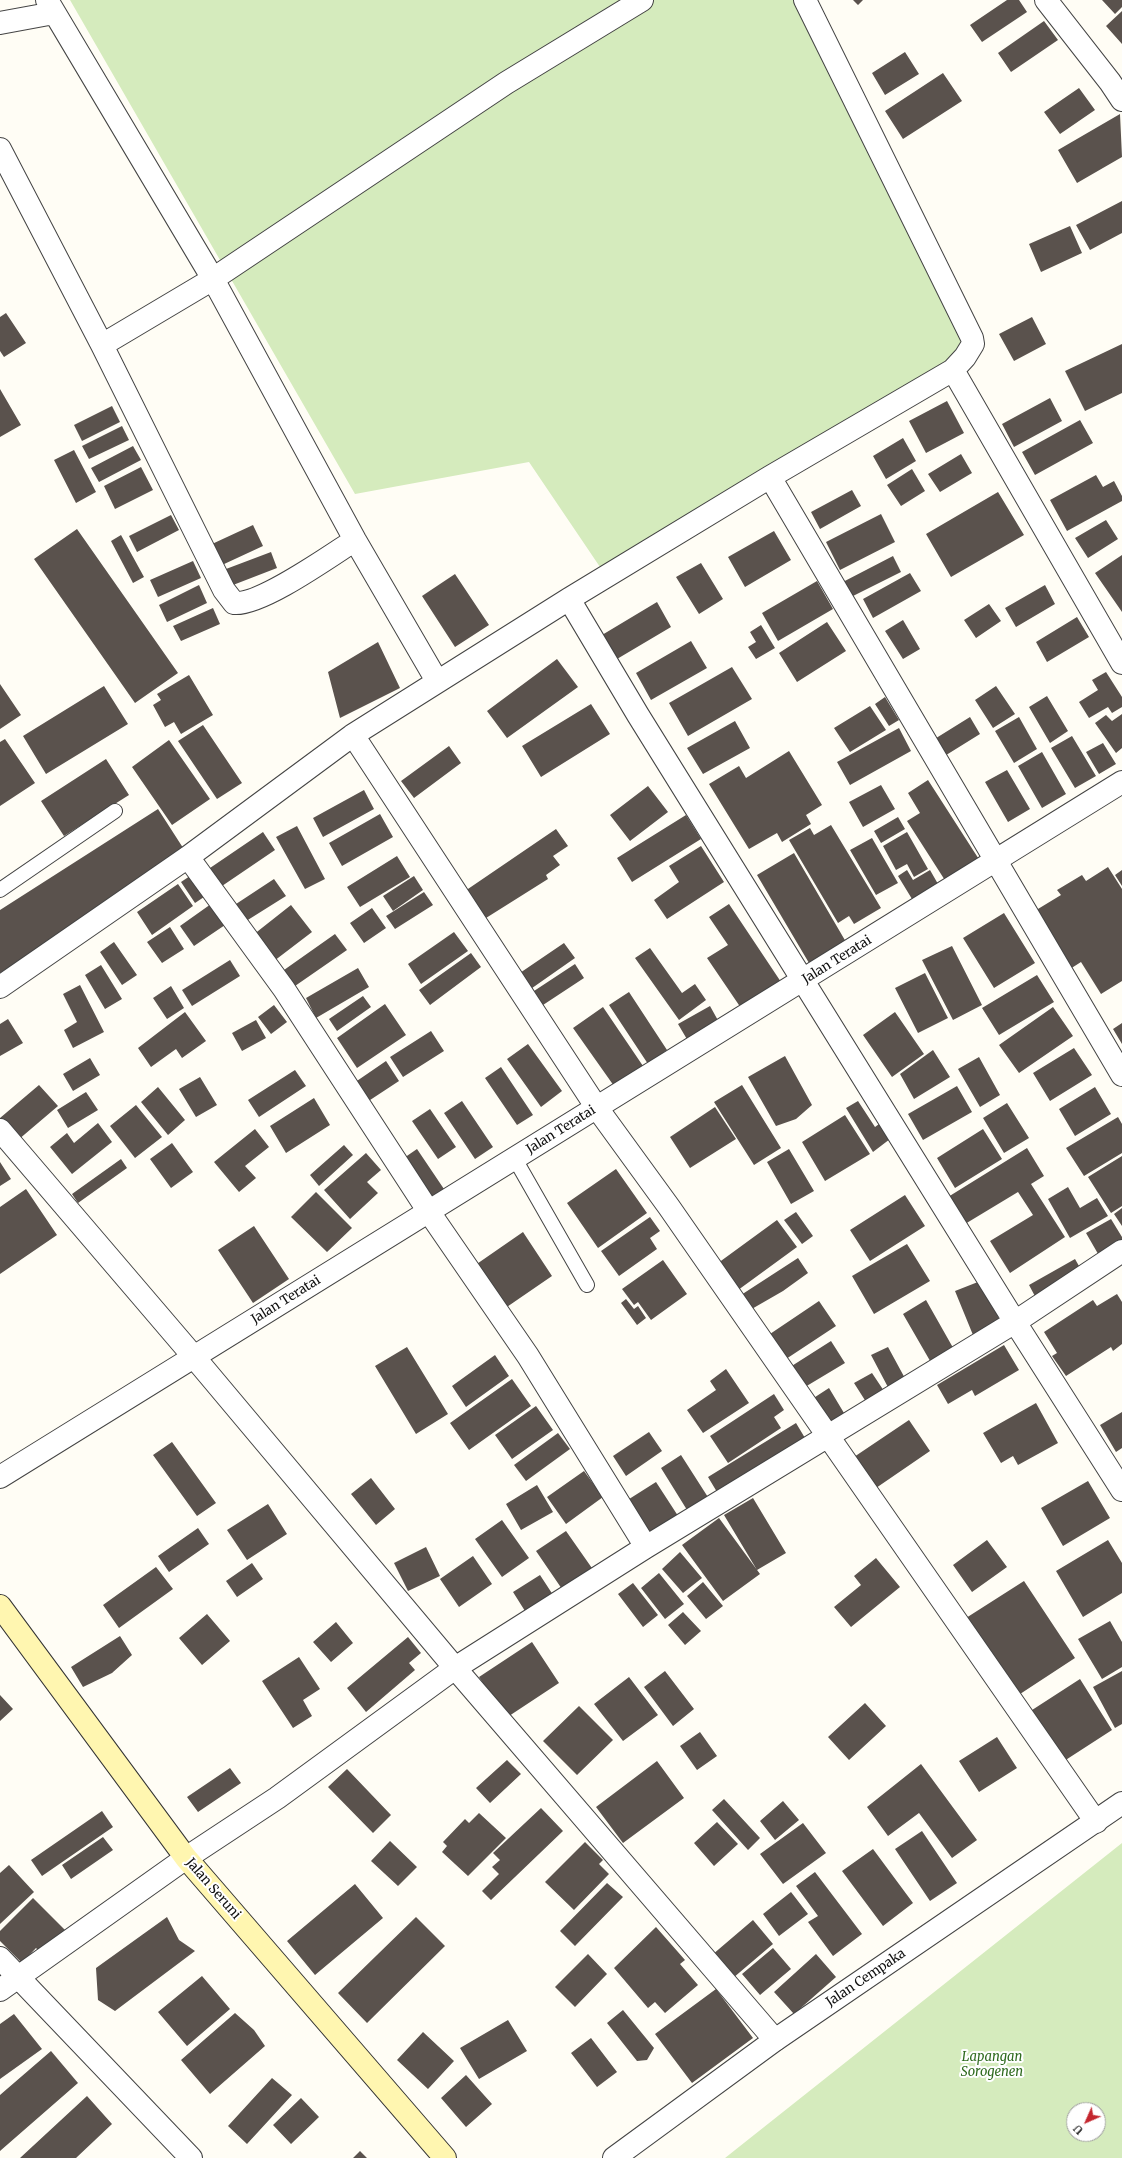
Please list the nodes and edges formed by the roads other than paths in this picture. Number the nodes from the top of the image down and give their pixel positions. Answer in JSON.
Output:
{"nodes":[{"id":1,"x":642,"y":0,"type":"edge"},
{"id":2,"x":805,"y":0,"type":"edge"},
{"id":3,"x":1046,"y":0,"type":"edge"},
{"id":4,"x":50,"y":6,"type":"edge"},
{"id":5,"x":0,"y":23,"type":"edge"},
{"id":6,"x":1122,"y":100,"type":"edge"},
{"id":7,"x":0,"y":149,"type":"edge"},
{"id":8,"x":212,"y":279,"type":"junction"},
{"id":9,"x":102,"y":345,"type":"junction"},
{"id":10,"x":953,"y":370,"type":"junction"},
{"id":11,"x":770,"y":477,"type":"junction"},
{"id":12,"x":355,"y":540,"type":"junction"},
{"id":13,"x":569,"y":598,"type":"junction"},
{"id":14,"x":1122,"y":663,"type":"edge"},
{"id":15,"x":437,"y":681,"type":"junction"},
{"id":16,"x":353,"y":735,"type":"junction"},
{"id":17,"x":1122,"y":782,"type":"edge"},
{"id":18,"x":115,"y":810,"type":"dead end"},
{"id":19,"x":188,"y":857,"type":"junction"},
{"id":20,"x":996,"y":860,"type":"junction"},
{"id":21,"x":0,"y":890,"type":"edge"},
{"id":22,"x":804,"y":981,"type":"junction"},
{"id":23,"x":0,"y":987,"type":"edge"},
{"id":24,"x":1122,"y":1075,"type":"edge"},
{"id":25,"x":597,"y":1108,"type":"junction"},
{"id":26,"x":0,"y":1130,"type":"edge"},
{"id":27,"x":514,"y":1159,"type":"junction"},
{"id":28,"x":429,"y":1212,"type":"junction"},
{"id":29,"x":1122,"y":1251,"type":"edge"},
{"id":30,"x":587,"y":1285,"type":"dead end"},
{"id":31,"x":1015,"y":1322,"type":"junction"},
{"id":32,"x":194,"y":1357,"type":"junction"},
{"id":33,"x":826,"y":1436,"type":"junction"},
{"id":34,"x":0,"y":1477,"type":"edge"},
{"id":35,"x":1122,"y":1490,"type":"edge"},
{"id":36,"x":646,"y":1547,"type":"junction"},
{"id":37,"x":0,"y":1606,"type":"edge"},
{"id":38,"x":455,"y":1668,"type":"junction"},
{"id":39,"x":1122,"y":1803,"type":"edge"},
{"id":40,"x":1096,"y":1822,"type":"junction"},
{"id":41,"x":186,"y":1858,"type":"junction"},
{"id":42,"x":0,"y":1958,"type":"edge"},
{"id":43,"x":19,"y":1977,"type":"junction"},
{"id":44,"x":0,"y":1990,"type":"edge"},
{"id":45,"x":775,"y":2040,"type":"junction"},
{"id":46,"x":191,"y":2158,"type":"edge"},
{"id":47,"x":444,"y":2158,"type":"edge"},
{"id":48,"x":614,"y":2158,"type":"edge"}],
"edges":[{"from":1,"to":8,"type":"street"},
{"from":2,"to":10,"type":"street"},
{"from":3,"to":6,"type":"street"},
{"from":4,"to":5,"type":"street"},
{"from":4,"to":8,"type":"street"},
{"from":7,"to":9,"type":"street"},
{"from":8,"to":9,"type":"street"},
{"from":8,"to":12,"type":"street"},
{"from":9,"to":12,"type":"street"},
{"from":10,"to":11,"type":"street"},
{"from":10,"to":14,"type":"street"},
{"from":11,"to":13,"type":"street"},
{"from":11,"to":20,"type":"street"},
{"from":12,"to":15,"type":"street"},
{"from":13,"to":15,"type":"street"},
{"from":13,"to":22,"type":"street"},
{"from":15,"to":16,"type":"street"},
{"from":16,"to":19,"type":"street"},
{"from":16,"to":25,"type":"street"},
{"from":17,"to":20,"type":"street","name":"Jalan Teratai"},
{"from":18,"to":21,"type":"lane"},
{"from":19,"to":23,"type":"street"},
{"from":19,"to":28,"type":"street"},
{"from":20,"to":22,"type":"street","name":"Jalan Teratai"},
{"from":20,"to":24,"type":"street"},
{"from":22,"to":25,"type":"street","name":"Jalan Teratai"},
{"from":22,"to":31,"type":"street"},
{"from":25,"to":27,"type":"street","name":"Jalan Teratai"},
{"from":25,"to":33,"type":"street"},
{"from":26,"to":32,"type":"street"},
{"from":27,"to":28,"type":"street","name":"Jalan Teratai"},
{"from":27,"to":30,"type":"lane"},
{"from":28,"to":32,"type":"street","name":"Jalan Teratai"},
{"from":28,"to":36,"type":"street"},
{"from":29,"to":31,"type":"street"},
{"from":31,"to":33,"type":"street"},
{"from":31,"to":35,"type":"street"},
{"from":32,"to":34,"type":"street","name":"Jalan Teratai"},
{"from":32,"to":38,"type":"street"},
{"from":33,"to":36,"type":"street"},
{"from":33,"to":40,"type":"street"},
{"from":36,"to":38,"type":"street"},
{"from":37,"to":41,"type":"main road","name":"Jalan Seruni"},
{"from":38,"to":41,"type":"street"},
{"from":38,"to":45,"type":"street"},
{"from":39,"to":40,"type":"street","name":"Jalan Cempaka"},
{"from":40,"to":45,"type":"street","name":"Jalan Cempaka"},
{"from":41,"to":43,"type":"street"},
{"from":41,"to":47,"type":"main road","name":"Jalan Seruni"},
{"from":42,"to":43,"type":"street"},
{"from":43,"to":44,"type":"street"},
{"from":43,"to":46,"type":"street"},
{"from":45,"to":48,"type":"street","name":"Jalan Cempaka"}]}
